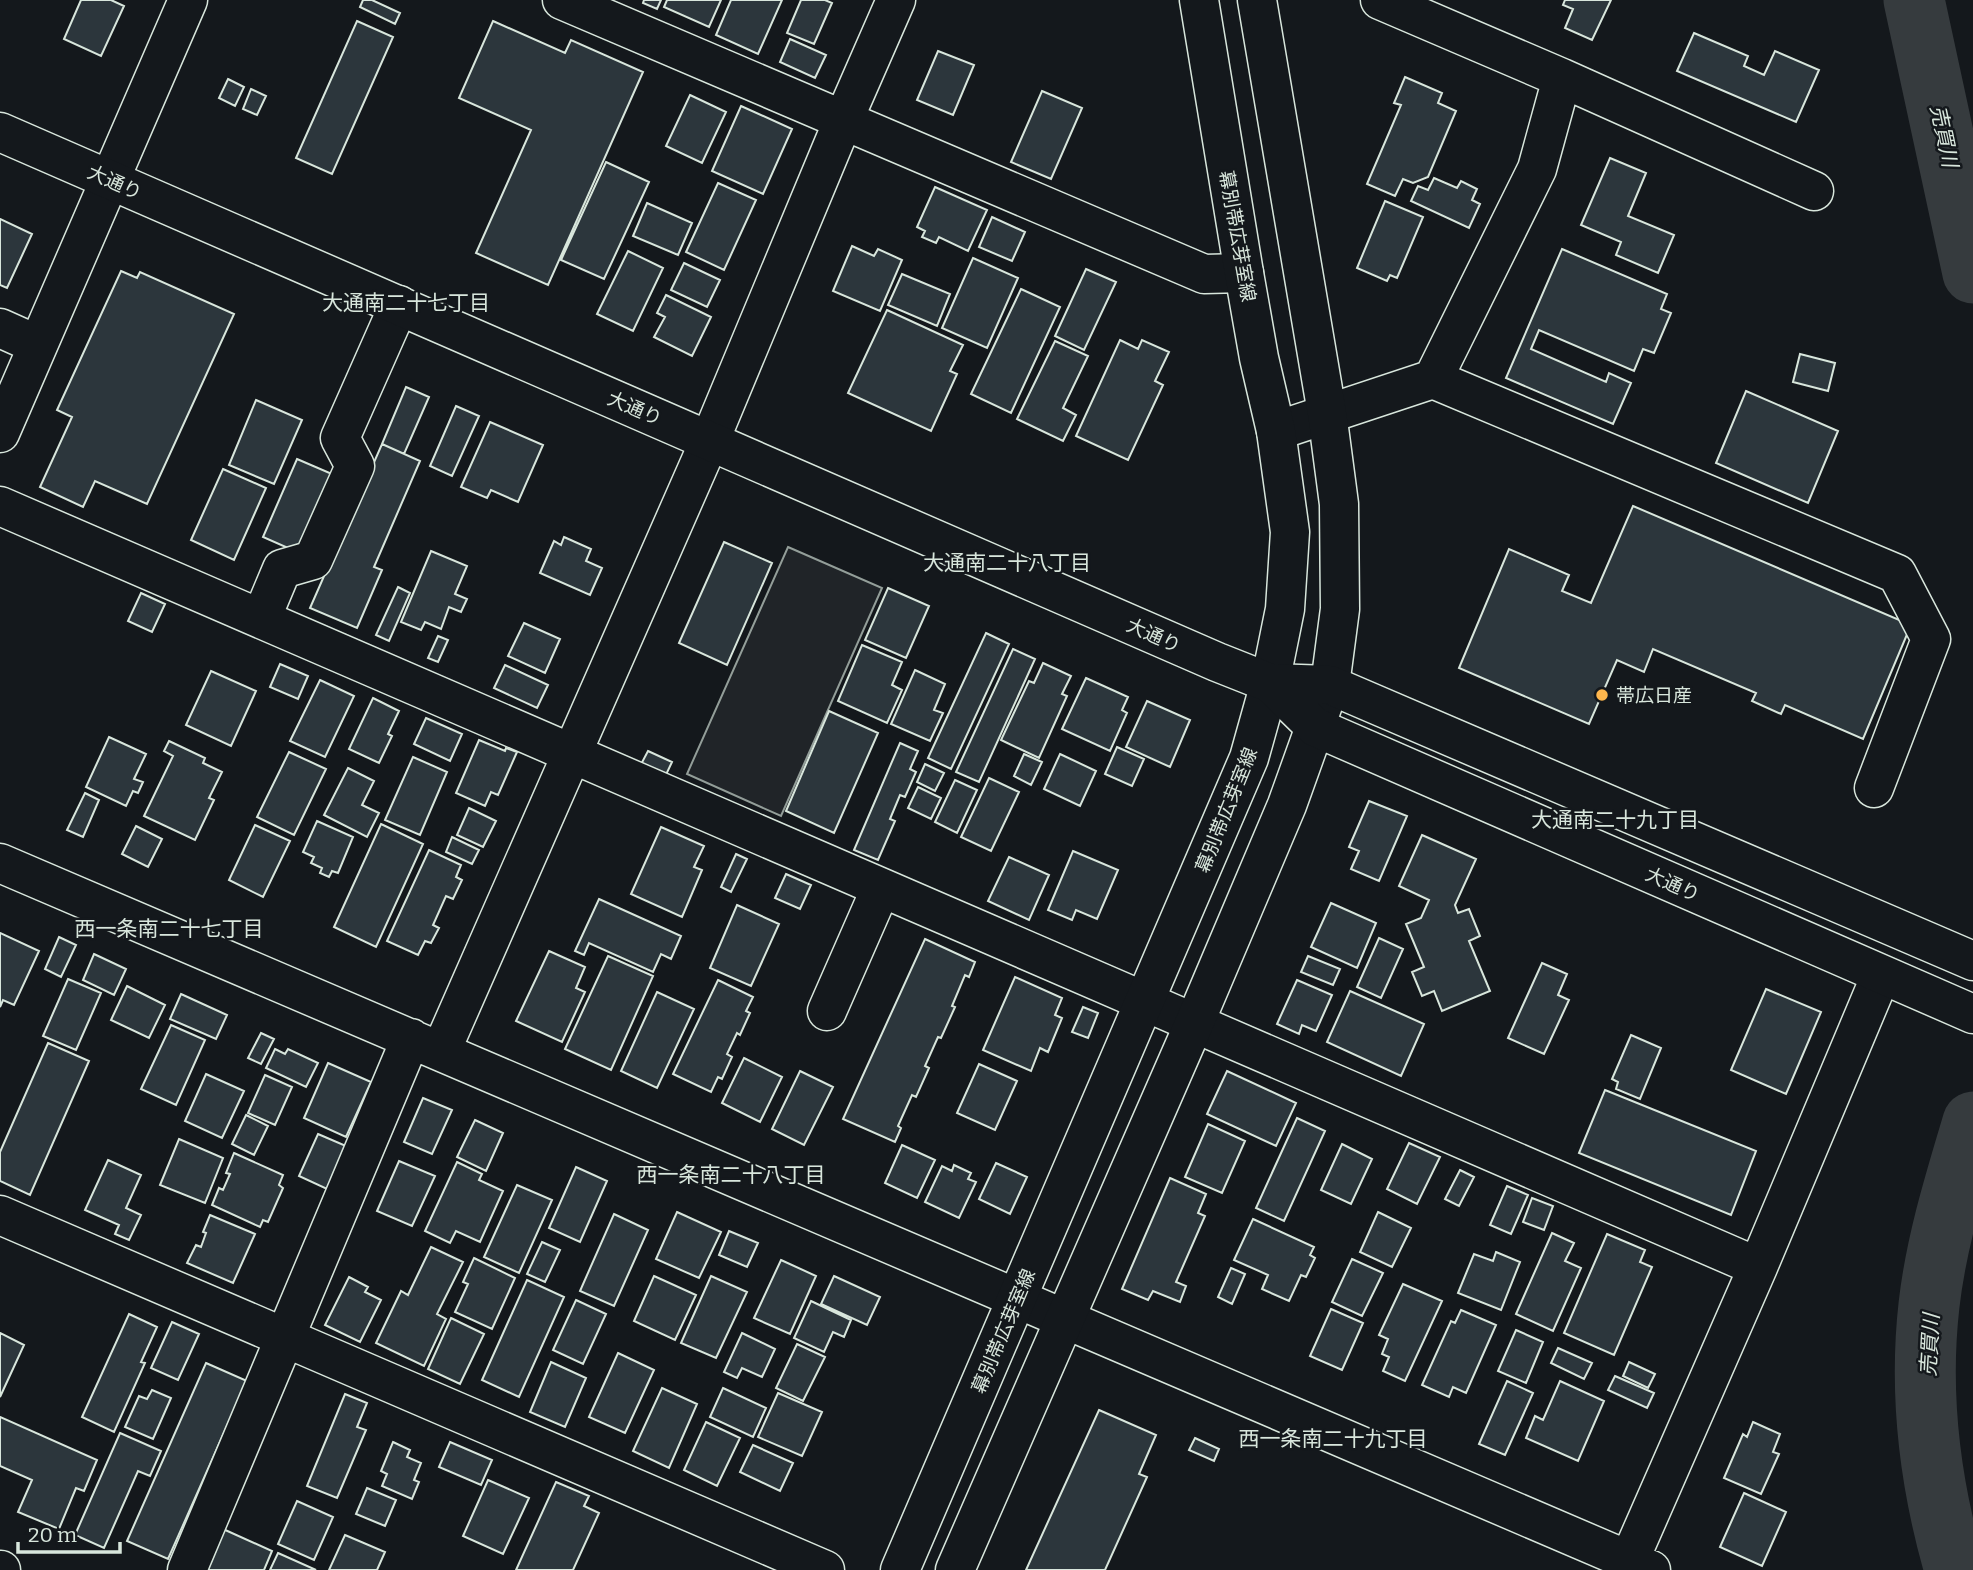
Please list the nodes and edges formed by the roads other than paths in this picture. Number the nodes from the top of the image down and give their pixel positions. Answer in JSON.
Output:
{"nodes":[{"id":1,"x":188,"y":0,"type":"edge"},
{"id":2,"x":562,"y":0,"type":"edge"},
{"id":3,"x":896,"y":0,"type":"edge"},
{"id":4,"x":1199,"y":0,"type":"edge"},
{"id":5,"x":1257,"y":0,"type":"edge"},
{"id":6,"x":1380,"y":0,"type":"edge"},
{"id":7,"x":1562,"y":78,"type":"junction"},
{"id":8,"x":843,"y":121,"type":"junction"},
{"id":9,"x":0,"y":132,"type":"edge"},
{"id":10,"x":109,"y":180,"type":"junction"},
{"id":11,"x":1814,"y":191,"type":"dead end"},
{"id":12,"x":1244,"y":273,"type":"junction"},
{"id":13,"x":399,"y":305,"type":"junction"},
{"id":14,"x":0,"y":328,"type":"edge"},
{"id":15,"x":38,"y":345,"type":"junction"},
{"id":16,"x":1433,"y":379,"type":"junction"},
{"id":17,"x":1327,"y":413,"type":"junction"},
{"id":18,"x":1276,"y":431,"type":"junction"},
{"id":19,"x":0,"y":433,"type":"edge"},
{"id":20,"x":710,"y":440,"type":"junction"},
{"id":21,"x":0,"y":506,"type":"edge"},
{"id":22,"x":261,"y":619,"type":"junction"},
{"id":23,"x":1270,"y":683,"type":"junction"},
{"id":24,"x":1330,"y":685,"type":"junction"},
{"id":25,"x":1315,"y":727,"type":"junction"},
{"id":26,"x":570,"y":754,"type":"junction"},
{"id":27,"x":1874,"y":788,"type":"dead end"},
{"id":28,"x":0,"y":863,"type":"edge"},
{"id":29,"x":881,"y":888,"type":"junction"},
{"id":30,"x":1967,"y":958,"type":"edge"},
{"id":31,"x":1881,"y":975,"type":"junction"},
{"id":32,"x":1144,"y":1003,"type":"junction"},
{"id":33,"x":1957,"y":1007,"type":"edge"},
{"id":34,"x":827,"y":1011,"type":"dead end"},
{"id":35,"x":1194,"y":1024,"type":"junction"},
{"id":36,"x":426,"y":1045,"type":"junction"},
{"id":37,"x":0,"y":1215,"type":"edge"},
{"id":38,"x":1758,"y":1267,"type":"junction"},
{"id":39,"x":1016,"y":1299,"type":"junction"},
{"id":40,"x":1064,"y":1319,"type":"junction"},
{"id":41,"x":286,"y":1338,"type":"junction"},
{"id":42,"x":1635,"y":1567,"type":"edge"},
{"id":43,"x":187,"y":1570,"type":"edge"},
{"id":44,"x":825,"y":1570,"type":"edge"},
{"id":45,"x":900,"y":1570,"type":"edge"},
{"id":46,"x":955,"y":1570,"type":"edge"}],
"edges":[{"from":1,"to":10,"type":"main road"},
{"from":2,"to":8,"type":"main road"},
{"from":3,"to":8,"type":"main road"},
{"from":4,"to":12,"type":"main road","name":"幕別帯広芽室線"},
{"from":5,"to":17,"type":"main road"},
{"from":6,"to":7,"type":"main road"},
{"from":7,"to":11,"type":"main road"},
{"from":7,"to":16,"type":"main road"},
{"from":8,"to":12,"type":"main road"},
{"from":8,"to":20,"type":"main road"},
{"from":9,"to":10,"type":"main road","name":"大通り"},
{"from":10,"to":13,"type":"main road","name":"大通り"},
{"from":10,"to":15,"type":"main road"},
{"from":12,"to":18,"type":"main road","name":"幕別帯広芽室線"},
{"from":13,"to":20,"type":"main road","name":"大通り"},
{"from":13,"to":22,"type":"main road"},
{"from":14,"to":15,"type":"main road"},
{"from":15,"to":19,"type":"main road"},
{"from":16,"to":17,"type":"main road"},
{"from":16,"to":27,"type":"main road"},
{"from":17,"to":18,"type":"main road"},
{"from":17,"to":24,"type":"main road"},
{"from":18,"to":23,"type":"main road","name":"幕別帯広芽室線"},
{"from":20,"to":23,"type":"main road","name":"大通り"},
{"from":20,"to":26,"type":"main road"},
{"from":21,"to":22,"type":"main road"},
{"from":22,"to":26,"type":"main road"},
{"from":23,"to":24,"type":"main road","name":"大通り"},
{"from":23,"to":25,"type":"main road","name":"大通り"},
{"from":23,"to":32,"type":"main road","name":"幕別帯広芽室線"},
{"from":24,"to":25,"type":"main road"},
{"from":24,"to":30,"type":"main road","name":"大通り"},
{"from":25,"to":31,"type":"main road","name":"大通り"},
{"from":25,"to":35,"type":"main road"},
{"from":26,"to":29,"type":"main road"},
{"from":26,"to":36,"type":"main road"},
{"from":28,"to":36,"type":"main road"},
{"from":29,"to":32,"type":"main road"},
{"from":29,"to":34,"type":"main road"},
{"from":31,"to":33,"type":"main road","name":"大通り"},
{"from":31,"to":38,"type":"main road"},
{"from":32,"to":35,"type":"main road"},
{"from":32,"to":39,"type":"main road","name":"幕別帯広芽室線"},
{"from":35,"to":38,"type":"main road"},
{"from":35,"to":40,"type":"main road"},
{"from":36,"to":39,"type":"main road"},
{"from":36,"to":41,"type":"main road"},
{"from":37,"to":41,"type":"main road"},
{"from":38,"to":42,"type":"main road"},
{"from":39,"to":40,"type":"main road"},
{"from":39,"to":45,"type":"main road","name":"幕別帯広芽室線"},
{"from":40,"to":42,"type":"main road"},
{"from":40,"to":46,"type":"main road"},
{"from":41,"to":43,"type":"main road"},
{"from":41,"to":44,"type":"main road"}]}
